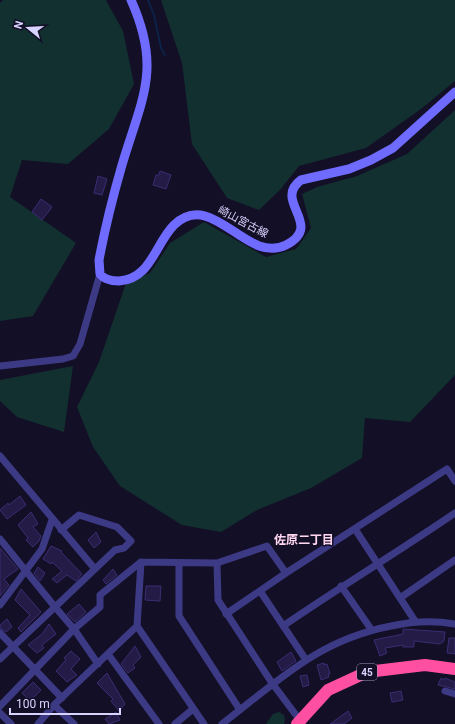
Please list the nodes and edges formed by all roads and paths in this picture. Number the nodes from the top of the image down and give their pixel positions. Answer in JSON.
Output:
{"nodes":[{"id":1,"x":131,"y":0,"type":"edge"},
{"id":2,"x":455,"y":92,"type":"edge"},
{"id":3,"x":100,"y":274,"type":"junction"},
{"id":4,"x":0,"y":366,"type":"edge"},
{"id":5,"x":0,"y":458,"type":"edge"},
{"id":6,"x":455,"y":481,"type":"edge"},
{"id":7,"x":455,"y":513,"type":"edge"},
{"id":8,"x":52,"y":520,"type":"junction"},
{"id":9,"x":355,"y":529,"type":"junction"},
{"id":10,"x":61,"y":530,"type":"junction"},
{"id":11,"x":0,"y":539,"type":"edge"},
{"id":12,"x":455,"y":561,"type":"edge"},
{"id":13,"x":140,"y":562,"type":"junction"},
{"id":14,"x":179,"y":563,"type":"junction"},
{"id":15,"x":217,"y":563,"type":"junction"},
{"id":16,"x":377,"y":565,"type":"junction"},
{"id":17,"x":95,"y":569,"type":"junction"},
{"id":18,"x":26,"y":570,"type":"junction"},
{"id":19,"x":286,"y":573,"type":"junction"},
{"id":20,"x":341,"y":586,"type":"junction"},
{"id":21,"x":260,"y":591,"type":"junction"},
{"id":22,"x":400,"y":598,"type":"junction"},
{"id":23,"x":0,"y":605,"type":"edge"},
{"id":24,"x":55,"y":607,"type":"junction"},
{"id":25,"x":226,"y":614,"type":"junction"},
{"id":26,"x":415,"y":621,"type":"junction"},
{"id":27,"x":455,"y":624,"type":"edge"},
{"id":28,"x":137,"y":626,"type":"junction"},
{"id":29,"x":283,"y":626,"type":"junction"},
{"id":30,"x":74,"y":629,"type":"junction"},
{"id":31,"x":372,"y":630,"type":"junction"},
{"id":32,"x":0,"y":633,"type":"edge"},
{"id":33,"x":13,"y":647,"type":"junction"},
{"id":34,"x":108,"y":654,"type":"junction"},
{"id":35,"x":0,"y":659,"type":"edge"},
{"id":36,"x":306,"y":660,"type":"junction"},
{"id":37,"x":98,"y":664,"type":"junction"},
{"id":38,"x":455,"y":669,"type":"edge"},
{"id":39,"x":35,"y":671,"type":"junction"},
{"id":40,"x":272,"y":683,"type":"junction"},
{"id":41,"x":445,"y":691,"type":"dead end"},
{"id":42,"x":455,"y":694,"type":"edge"},
{"id":43,"x":62,"y":698,"type":"junction"},
{"id":44,"x":54,"y":705,"type":"junction"},
{"id":45,"x":0,"y":706,"type":"edge"},
{"id":46,"x":194,"y":709,"type":"junction"},
{"id":47,"x":240,"y":710,"type":"junction"},
{"id":48,"x":0,"y":713,"type":"edge"},
{"id":49,"x":300,"y":723,"type":"edge"},
{"id":50,"x":11,"y":724,"type":"edge"},
{"id":51,"x":38,"y":724,"type":"edge"},
{"id":52,"x":74,"y":724,"type":"edge"},
{"id":53,"x":159,"y":724,"type":"edge"},
{"id":54,"x":175,"y":724,"type":"edge"},
{"id":55,"x":204,"y":724,"type":"edge"},
{"id":56,"x":222,"y":724,"type":"edge"}],
"edges":[{"from":1,"to":3,"type":"main road"},
{"from":2,"to":3,"type":"main road","name":"崎山宮古線"},
{"from":3,"to":4,"type":"street"},
{"from":5,"to":8,"type":"street"},
{"from":6,"to":9,"type":"street"},
{"from":7,"to":16,"type":"street"},
{"from":8,"to":10,"type":"street"},
{"from":8,"to":18,"type":"street"},
{"from":9,"to":16,"type":"street"},
{"from":9,"to":19,"type":"street"},
{"from":10,"to":17,"type":"street"},
{"from":10,"to":17,"type":"street"},
{"from":11,"to":18,"type":"street"},
{"from":12,"to":22,"type":"street"},
{"from":13,"to":14,"type":"street"},
{"from":13,"to":28,"type":"street"},
{"from":13,"to":30,"type":"street"},
{"from":14,"to":15,"type":"street"},
{"from":14,"to":47,"type":"street"},
{"from":15,"to":19,"type":"street"},
{"from":15,"to":25,"type":"street"},
{"from":16,"to":20,"type":"street"},
{"from":16,"to":22,"type":"street"},
{"from":17,"to":24,"type":"street"},
{"from":18,"to":23,"type":"street"},
{"from":18,"to":24,"type":"street"},
{"from":19,"to":21,"type":"street"},
{"from":20,"to":29,"type":"street"},
{"from":20,"to":31,"type":"street"},
{"from":21,"to":25,"type":"street"},
{"from":21,"to":29,"type":"street"},
{"from":22,"to":26,"type":"street"},
{"from":24,"to":30,"type":"street"},
{"from":24,"to":33,"type":"street"},
{"from":25,"to":40,"type":"street"},
{"from":26,"to":27,"type":"street"},
{"from":26,"to":31,"type":"street"},
{"from":28,"to":34,"type":"street"},
{"from":28,"to":46,"type":"street"},
{"from":29,"to":36,"type":"street"},
{"from":30,"to":37,"type":"street"},
{"from":30,"to":39,"type":"street"},
{"from":31,"to":36,"type":"street"},
{"from":32,"to":33,"type":"street"},
{"from":33,"to":35,"type":"street"},
{"from":33,"to":39,"type":"street"},
{"from":34,"to":37,"type":"street"},
{"from":34,"to":53,"type":"street"},
{"from":36,"to":40,"type":"street"},
{"from":37,"to":43,"type":"street"},
{"from":38,"to":49,"type":"highway","number":"45"},
{"from":39,"to":43,"type":"street"},
{"from":39,"to":45,"type":"street"},
{"from":40,"to":47,"type":"street"},
{"from":40,"to":49,"type":"street"},
{"from":41,"to":42,"type":"street"},
{"from":43,"to":44,"type":"street"},
{"from":44,"to":51,"type":"street"},
{"from":44,"to":52,"type":"street"},
{"from":46,"to":54,"type":"street"},
{"from":46,"to":55,"type":"street"},
{"from":47,"to":56,"type":"street"},
{"from":48,"to":50,"type":"street"}]}
